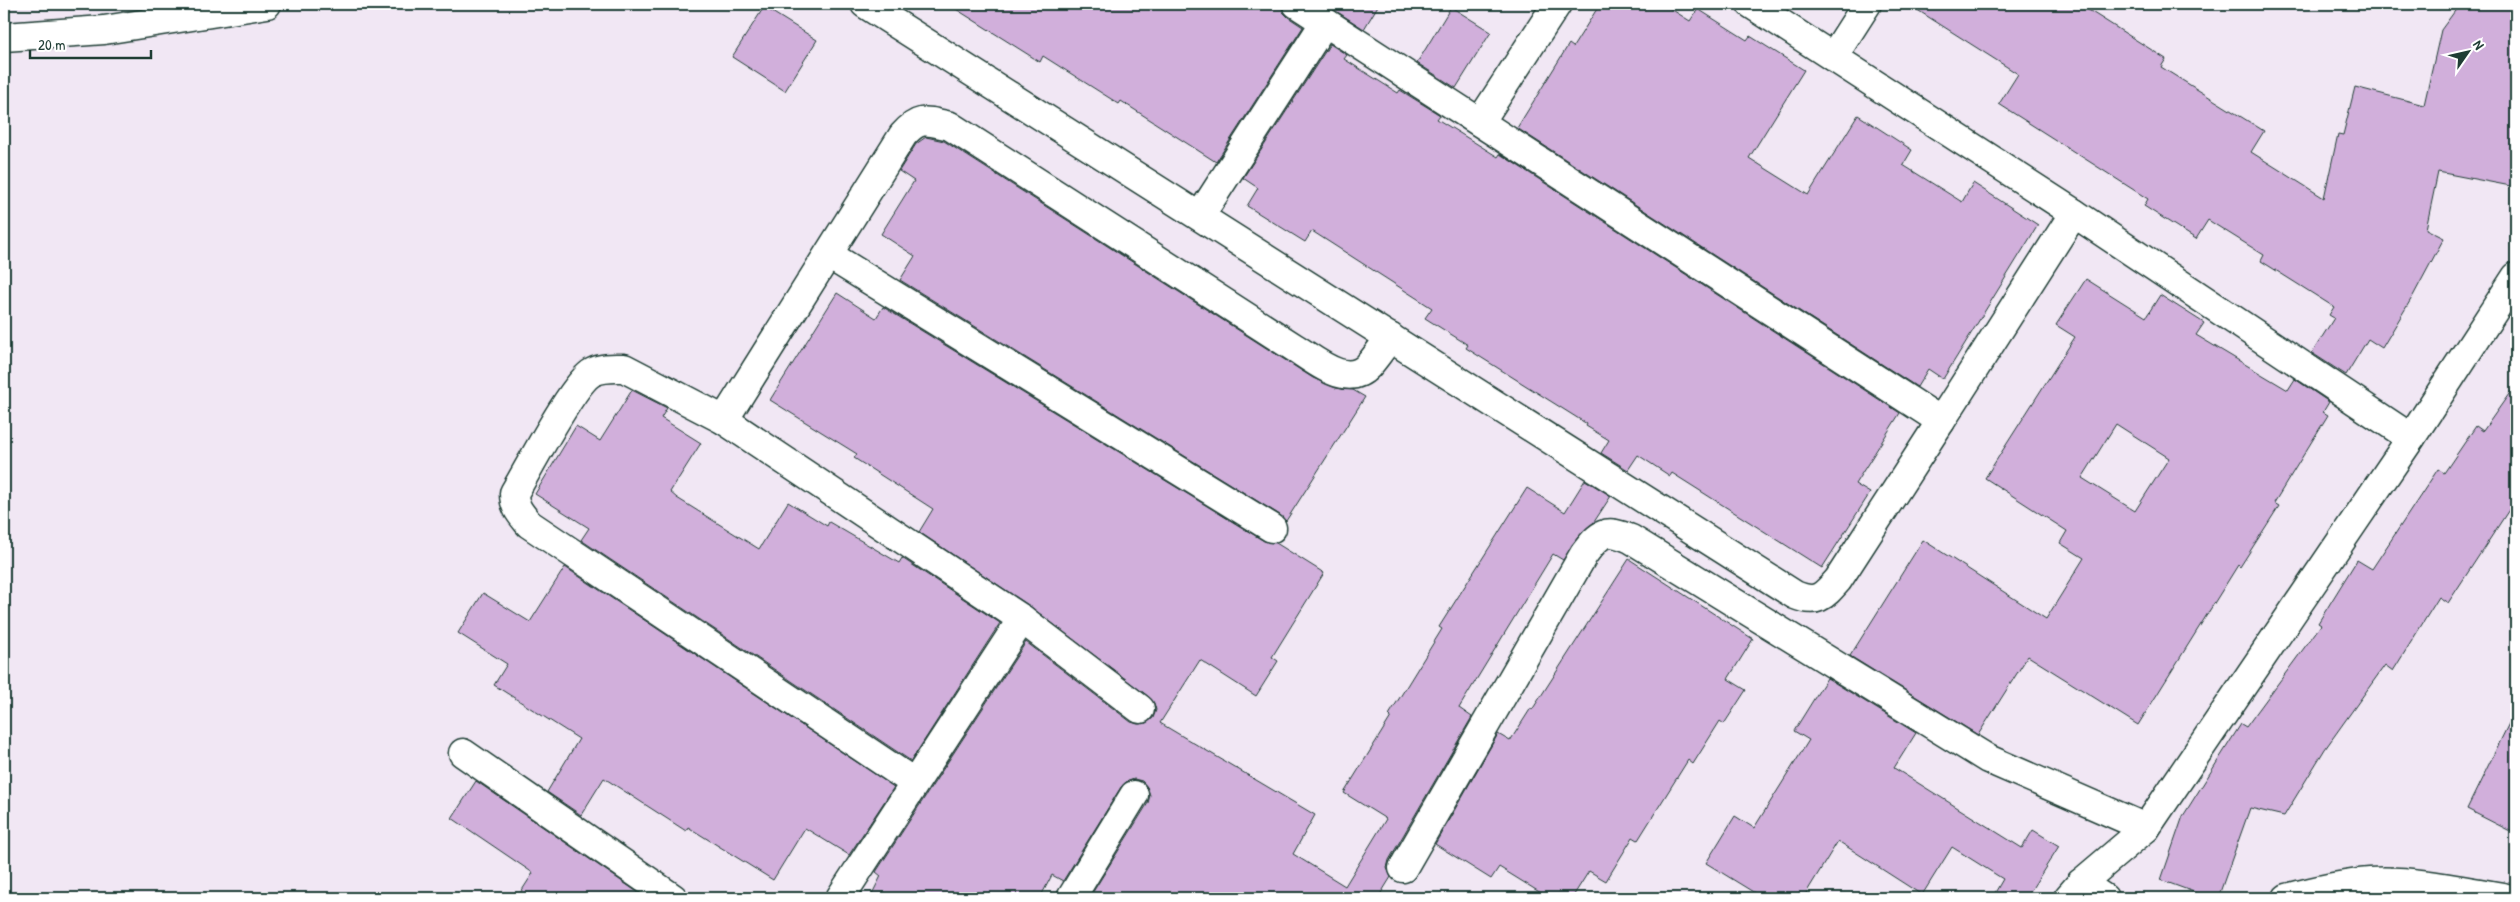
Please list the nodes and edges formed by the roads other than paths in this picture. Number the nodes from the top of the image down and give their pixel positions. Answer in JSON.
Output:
{"nodes":[{"id":1,"x":267,"y":4,"type":"edge"},
{"id":2,"x":865,"y":4,"type":"edge"},
{"id":3,"x":1297,"y":4,"type":"edge"},
{"id":4,"x":1557,"y":4,"type":"edge"},
{"id":5,"x":1751,"y":4,"type":"edge"},
{"id":6,"x":1866,"y":4,"type":"edge"},
{"id":7,"x":1325,"y":22,"type":"junction"},
{"id":8,"x":4,"y":37,"type":"edge"},
{"id":9,"x":1833,"y":57,"type":"junction"},
{"id":10,"x":1480,"y":122,"type":"junction"},
{"id":11,"x":2074,"y":213,"type":"junction"},
{"id":12,"x":1200,"y":216,"type":"junction"},
{"id":13,"x":829,"y":255,"type":"junction"},
{"id":14,"x":2516,"y":277,"type":"edge"},
{"id":15,"x":1390,"y":337,"type":"junction"},
{"id":16,"x":724,"y":420,"type":"junction"},
{"id":17,"x":1941,"y":421,"type":"junction"},
{"id":18,"x":2411,"y":438,"type":"junction"},
{"id":19,"x":1272,"y":528,"type":"dead end"},
{"id":20,"x":1022,"y":619,"type":"junction"},
{"id":21,"x":1140,"y":709,"type":"dead end"},
{"id":22,"x":463,"y":753,"type":"dead end"},
{"id":23,"x":915,"y":783,"type":"junction"},
{"id":24,"x":1134,"y":795,"type":"dead end"},
{"id":25,"x":2146,"y":828,"type":"junction"},
{"id":26,"x":1403,"y":868,"type":"dead end"},
{"id":27,"x":2074,"y":891,"type":"edge"},
{"id":28,"x":673,"y":898,"type":"edge"},
{"id":29,"x":840,"y":898,"type":"edge"},
{"id":30,"x":1071,"y":898,"type":"edge"},
{"id":31,"x":2104,"y":898,"type":"edge"},
{"id":32,"x":2287,"y":898,"type":"edge"},
{"id":33,"x":2507,"y":898,"type":"edge"}],
"edges":[{"from":1,"to":8,"type":"street"},
{"from":2,"to":12,"type":"street"},
{"from":3,"to":7,"type":"street"},
{"from":4,"to":10,"type":"street"},
{"from":5,"to":9,"type":"street"},
{"from":6,"to":9,"type":"street"},
{"from":7,"to":10,"type":"street"},
{"from":7,"to":12,"type":"street"},
{"from":9,"to":11,"type":"street"},
{"from":10,"to":17,"type":"street"},
{"from":11,"to":17,"type":"street"},
{"from":11,"to":18,"type":"street"},
{"from":12,"to":15,"type":"street"},
{"from":13,"to":15,"type":"street"},
{"from":13,"to":16,"type":"street"},
{"from":13,"to":19,"type":"street"},
{"from":14,"to":18,"type":"street"},
{"from":15,"to":17,"type":"street"},
{"from":16,"to":20,"type":"street"},
{"from":16,"to":23,"type":"street"},
{"from":18,"to":25,"type":"street"},
{"from":20,"to":21,"type":"street"},
{"from":20,"to":23,"type":"street"},
{"from":22,"to":28,"type":"street"},
{"from":23,"to":29,"type":"street"},
{"from":24,"to":30,"type":"street"},
{"from":25,"to":26,"type":"street"},
{"from":25,"to":27,"type":"street"},
{"from":27,"to":31,"type":"street"},
{"from":32,"to":33,"type":"street"}]}
